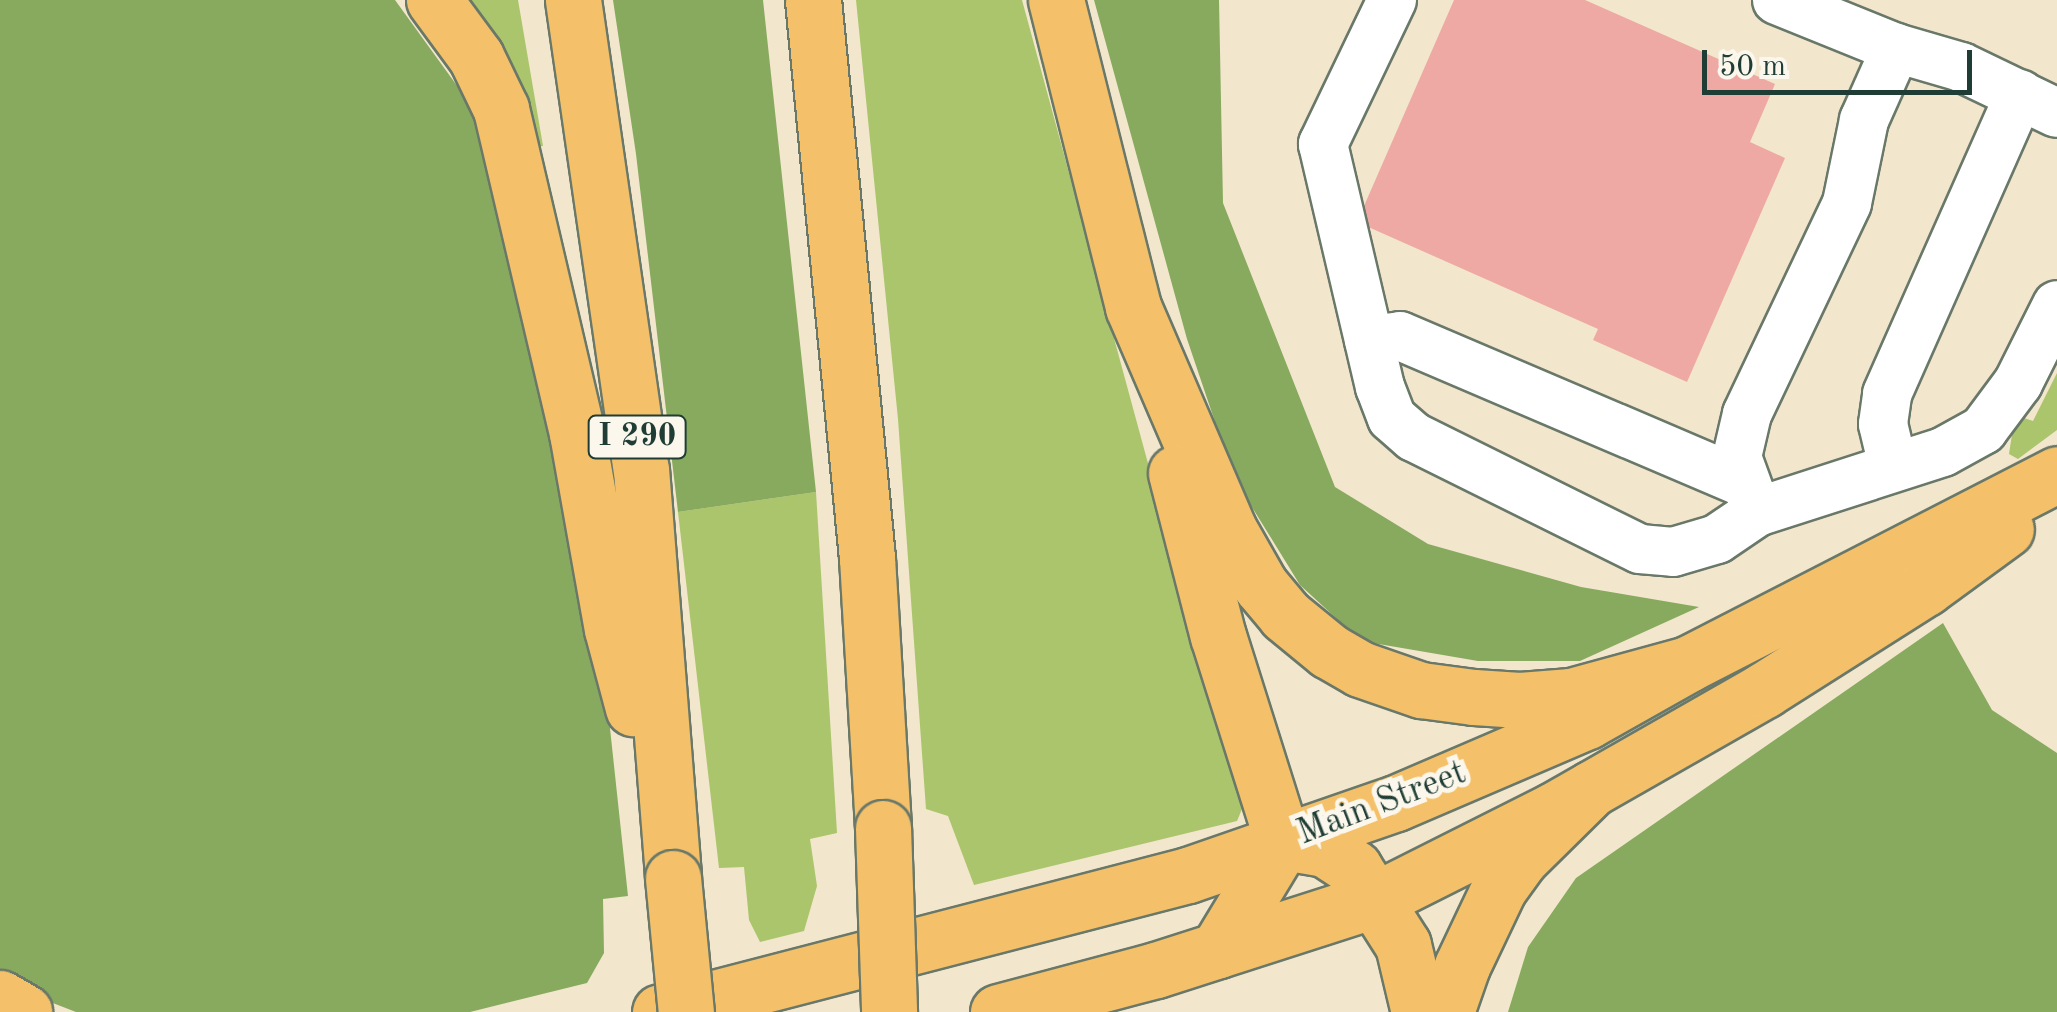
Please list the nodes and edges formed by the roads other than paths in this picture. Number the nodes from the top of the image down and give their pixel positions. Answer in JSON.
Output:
{"nodes":[{"id":1,"x":434,"y":0,"type":"edge"},
{"id":2,"x":573,"y":0,"type":"edge"},
{"id":3,"x":813,"y":0,"type":"edge"},
{"id":4,"x":1056,"y":0,"type":"edge"},
{"id":5,"x":1392,"y":0,"type":"edge"},
{"id":6,"x":1777,"y":0,"type":"edge"},
{"id":7,"x":1896,"y":48,"type":"junction"},
{"id":8,"x":2039,"y":103,"type":"edge"},
{"id":9,"x":2057,"y":306,"type":"edge"},
{"id":10,"x":1133,"y":307,"type":"junction"},
{"id":11,"x":1368,"y":340,"type":"junction"},
{"id":12,"x":1894,"y":466,"type":"junction"},
{"id":13,"x":2057,"y":474,"type":"edge"},
{"id":14,"x":2057,"y":484,"type":"edge"},
{"id":15,"x":1750,"y":497,"type":"junction"},
{"id":16,"x":1688,"y":664,"type":"junction"},
{"id":17,"x":1591,"y":789,"type":"junction"},
{"id":18,"x":1283,"y":842,"type":"junction"},
{"id":19,"x":670,"y":857,"type":"junction"},
{"id":20,"x":1377,"y":899,"type":"junction"},
{"id":21,"x":1216,"y":951,"type":"junction"},
{"id":22,"x":0,"y":998,"type":"edge"},
{"id":23,"x":24,"y":1012,"type":"edge"},
{"id":24,"x":660,"y":1012,"type":"edge"},
{"id":25,"x":686,"y":1012,"type":"edge"},
{"id":26,"x":889,"y":1012,"type":"edge"},
{"id":27,"x":998,"y":1012,"type":"edge"},
{"id":28,"x":1419,"y":1012,"type":"edge"},
{"id":29,"x":1446,"y":1012,"type":"edge"}],
"edges":[{"from":1,"to":19,"type":"main road"},
{"from":2,"to":19,"type":"main road","number":"I 290"},
{"from":3,"to":26,"type":"main road","bridge":true},
{"from":4,"to":10,"type":"main road"},
{"from":5,"to":11,"type":"lane"},
{"from":6,"to":7,"type":"lane"},
{"from":7,"to":8,"type":"lane"},
{"from":7,"to":15,"type":"lane"},
{"from":8,"to":12,"type":"lane"},
{"from":9,"to":12,"type":"lane"},
{"from":10,"to":16,"type":"main road"},
{"from":10,"to":18,"type":"main road"},
{"from":11,"to":15,"type":"lane"},
{"from":11,"to":15,"type":"lane"},
{"from":12,"to":15,"type":"lane"},
{"from":13,"to":16,"type":"main road","name":"Main Street"},
{"from":14,"to":17,"type":"main road","name":"Main Street"},
{"from":16,"to":18,"type":"main road","name":"Main Street"},
{"from":17,"to":20,"type":"main road","name":"Main Street"},
{"from":17,"to":29,"type":"main road"},
{"from":18,"to":20,"type":"main road"},
{"from":18,"to":21,"type":"main road"},
{"from":18,"to":24,"type":"main road","name":"Main Street"},
{"from":19,"to":25,"type":"main road","number":"I 290","bridge":true},
{"from":20,"to":21,"type":"main road","name":"Main Street"},
{"from":20,"to":28,"type":"main road"},
{"from":21,"to":27,"type":"main road","name":"Main Street"},
{"from":22,"to":23,"type":"main road"}]}
